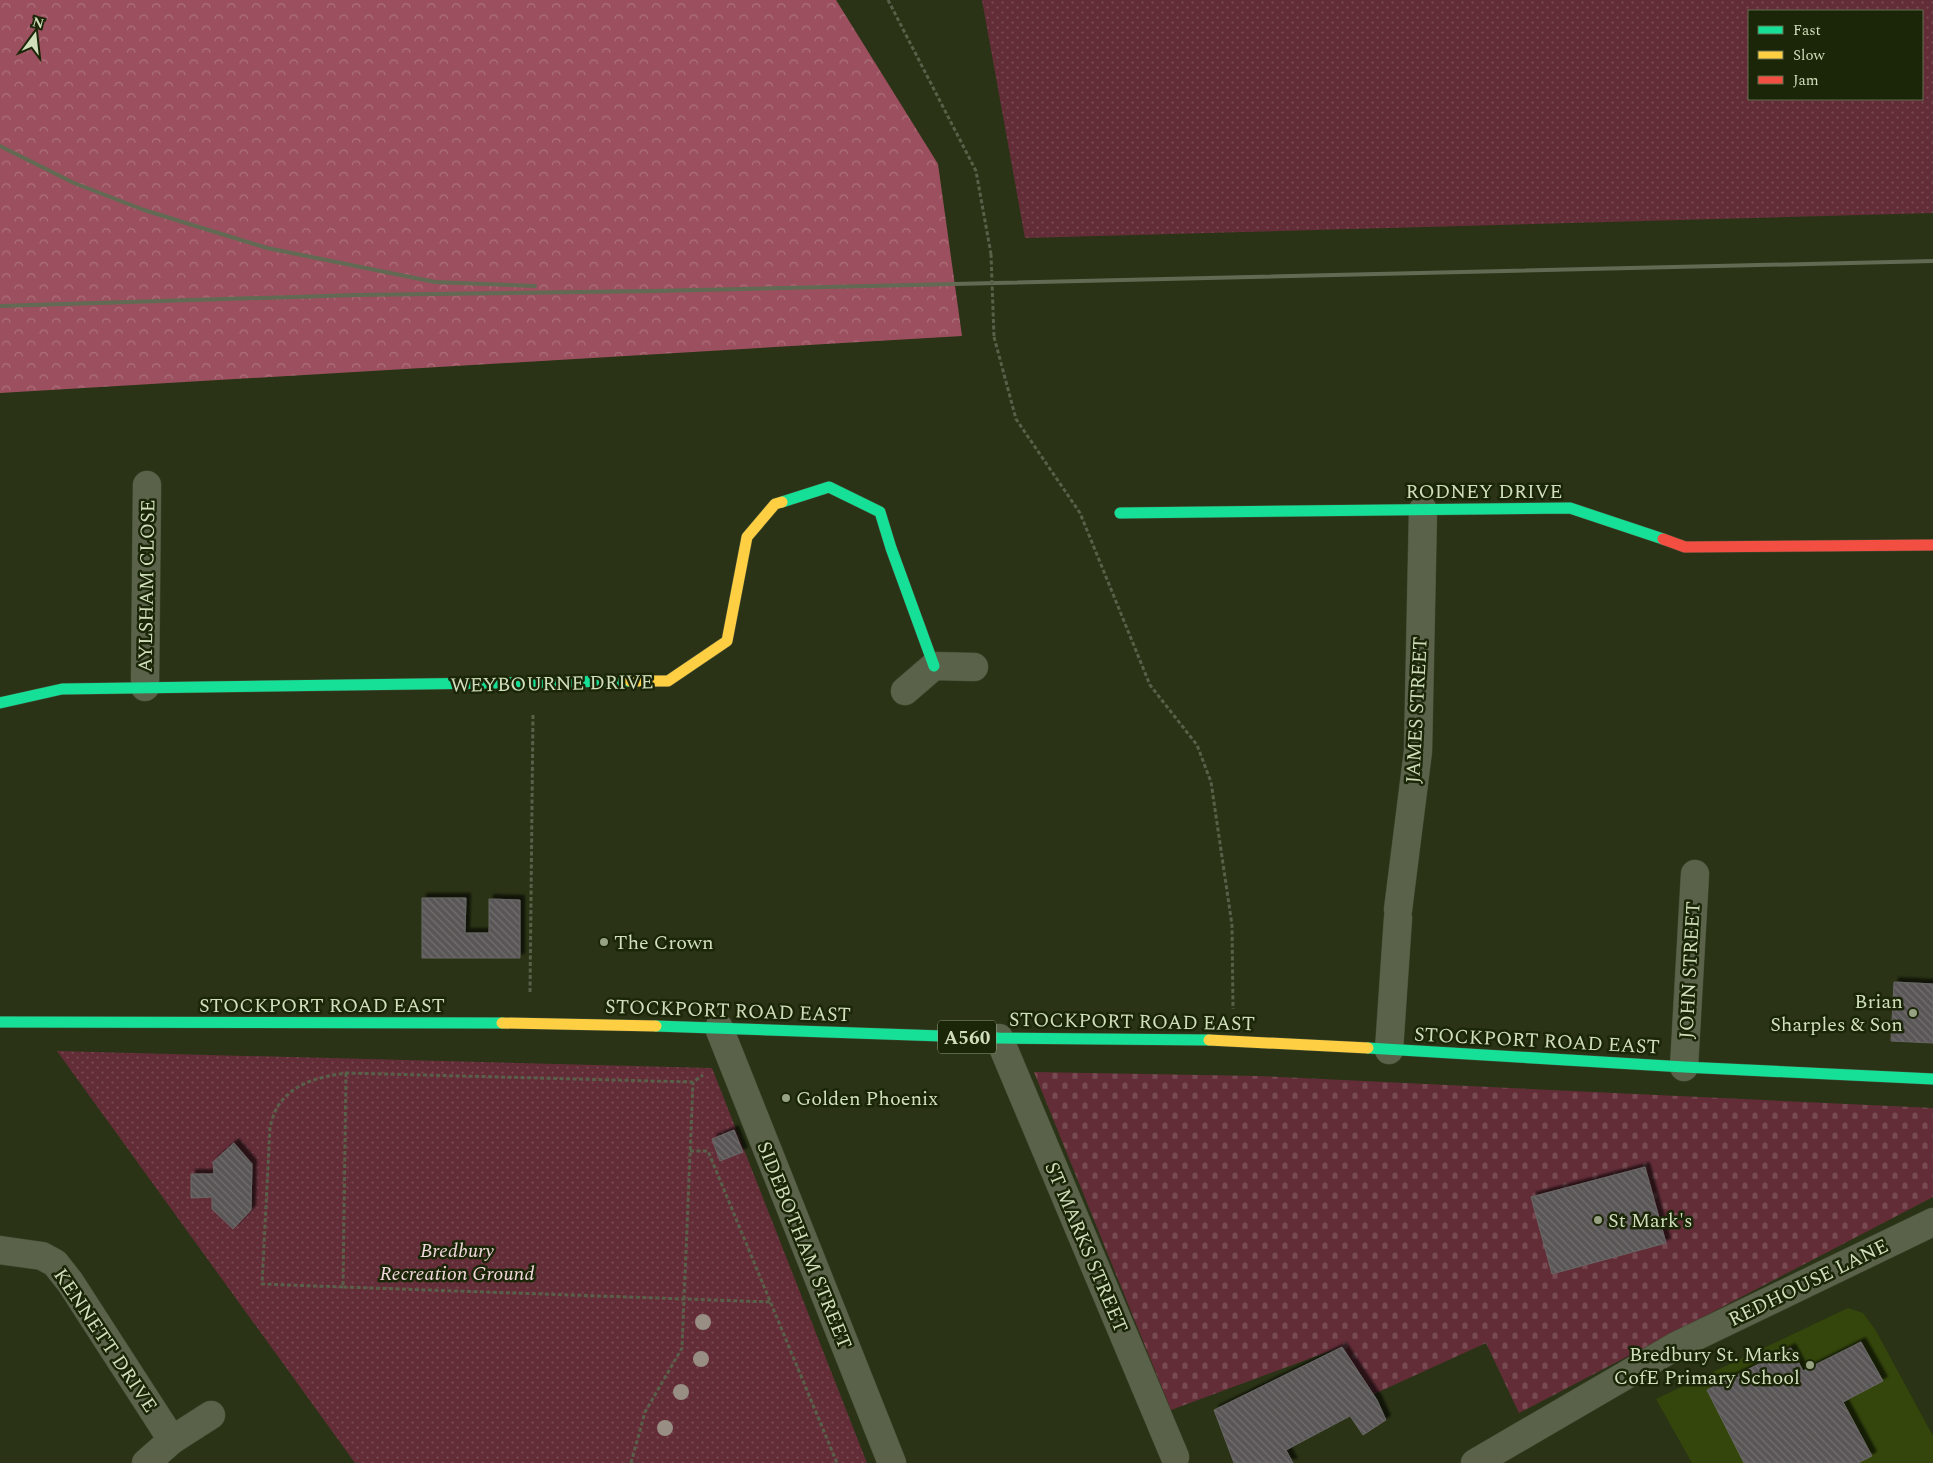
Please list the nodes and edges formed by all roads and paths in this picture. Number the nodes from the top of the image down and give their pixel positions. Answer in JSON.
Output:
{"nodes":[{"id":1,"x":888,"y":0,"type":"edge"},
{"id":2,"x":147,"y":485,"type":"dead end"},
{"id":3,"x":1423,"y":510,"type":"junction"},
{"id":4,"x":1120,"y":513,"type":"dead end"},
{"id":5,"x":1933,"y":545,"type":"edge"},
{"id":6,"x":934,"y":666,"type":"junction"},
{"id":7,"x":974,"y":667,"type":"dead end"},
{"id":8,"x":534,"y":683,"type":"junction"},
{"id":9,"x":145,"y":687,"type":"junction"},
{"id":10,"x":905,"y":691,"type":"dead end"},
{"id":11,"x":0,"y":702,"type":"edge"},
{"id":12,"x":1695,"y":874,"type":"dead end"},
{"id":13,"x":0,"y":1022,"type":"edge"},
{"id":14,"x":529,"y":1023,"type":"junction"},
{"id":15,"x":719,"y":1028,"type":"junction"},
{"id":16,"x":999,"y":1038,"type":"junction"},
{"id":17,"x":1234,"y":1040,"type":"junction"},
{"id":18,"x":1389,"y":1050,"type":"junction"},
{"id":19,"x":1684,"y":1067,"type":"junction"},
{"id":20,"x":346,"y":1073,"type":"junction"},
{"id":21,"x":1933,"y":1079,"type":"edge"},
{"id":22,"x":690,"y":1151,"type":"junction"},
{"id":23,"x":1933,"y":1222,"type":"edge"},
{"id":24,"x":0,"y":1250,"type":"edge"},
{"id":25,"x":343,"y":1287,"type":"junction"},
{"id":26,"x":684,"y":1299,"type":"junction"},
{"id":27,"x":770,"y":1302,"type":"junction"},
{"id":28,"x":211,"y":1415,"type":"dead end"},
{"id":29,"x":172,"y":1440,"type":"junction"},
{"id":30,"x":629,"y":1447,"type":"dead end"},
{"id":31,"x":635,"y":1447,"type":"junction"},
{"id":32,"x":1175,"y":1457,"type":"dead end"},
{"id":33,"x":146,"y":1463,"type":"edge"},
{"id":34,"x":631,"y":1463,"type":"edge"},
{"id":35,"x":837,"y":1463,"type":"edge"},
{"id":36,"x":892,"y":1463,"type":"edge"},
{"id":37,"x":1475,"y":1463,"type":"edge"}],
"edges":[{"from":1,"to":17,"type":"path","bridge":true},
{"from":2,"to":9,"type":"street","name":"AYLSHAM CLOSE"},
{"from":3,"to":4,"type":"street","name":"RODNEY DRIVE"},
{"from":3,"to":5,"type":"street","name":"RODNEY DRIVE"},
{"from":3,"to":18,"type":"street","name":"JAMES STREET"},
{"from":6,"to":7,"type":"street"},
{"from":6,"to":8,"type":"street","name":"WEYBOURNE DRIVE"},
{"from":6,"to":10,"type":"street"},
{"from":8,"to":9,"type":"street","name":"WEYBOURNE DRIVE"},
{"from":8,"to":14,"type":"path"},
{"from":9,"to":11,"type":"street","name":"WEYBOURNE DRIVE"},
{"from":12,"to":19,"type":"street","name":"JOHN STREET"},
{"from":13,"to":14,"type":"street","name":"STOCKPORT ROAD EAST","number":"A560"},
{"from":14,"to":15,"type":"street","name":"STOCKPORT ROAD EAST","number":"A560"},
{"from":15,"to":16,"type":"street","name":"STOCKPORT ROAD EAST","number":"A560"},
{"from":15,"to":36,"type":"street","name":"SIDEBOTHAM STREET"},
{"from":16,"to":17,"type":"street","name":"STOCKPORT ROAD EAST","number":"A560"},
{"from":16,"to":32,"type":"street","name":"ST MARKS STREET"},
{"from":17,"to":18,"type":"street","name":"STOCKPORT ROAD EAST","number":"A560"},
{"from":18,"to":19,"type":"street","name":"STOCKPORT ROAD EAST","number":"A560"},
{"from":19,"to":21,"type":"street","name":"STOCKPORT ROAD EAST","number":"A560"},
{"from":20,"to":22,"type":"path"},
{"from":20,"to":25,"type":"path"},
{"from":20,"to":25,"type":"path"},
{"from":22,"to":26,"type":"path"},
{"from":22,"to":27,"type":"path"},
{"from":23,"to":37,"type":"street","name":"REDHOUSE LANE"},
{"from":24,"to":29,"type":"street","name":"KENNETT DRIVE"},
{"from":25,"to":26,"type":"path"},
{"from":26,"to":27,"type":"path"},
{"from":26,"to":31,"type":"path"},
{"from":27,"to":35,"type":"path"},
{"from":28,"to":29,"type":"street"},
{"from":29,"to":33,"type":"street"},
{"from":30,"to":31,"type":"path"},
{"from":31,"to":34,"type":"path"}]}
